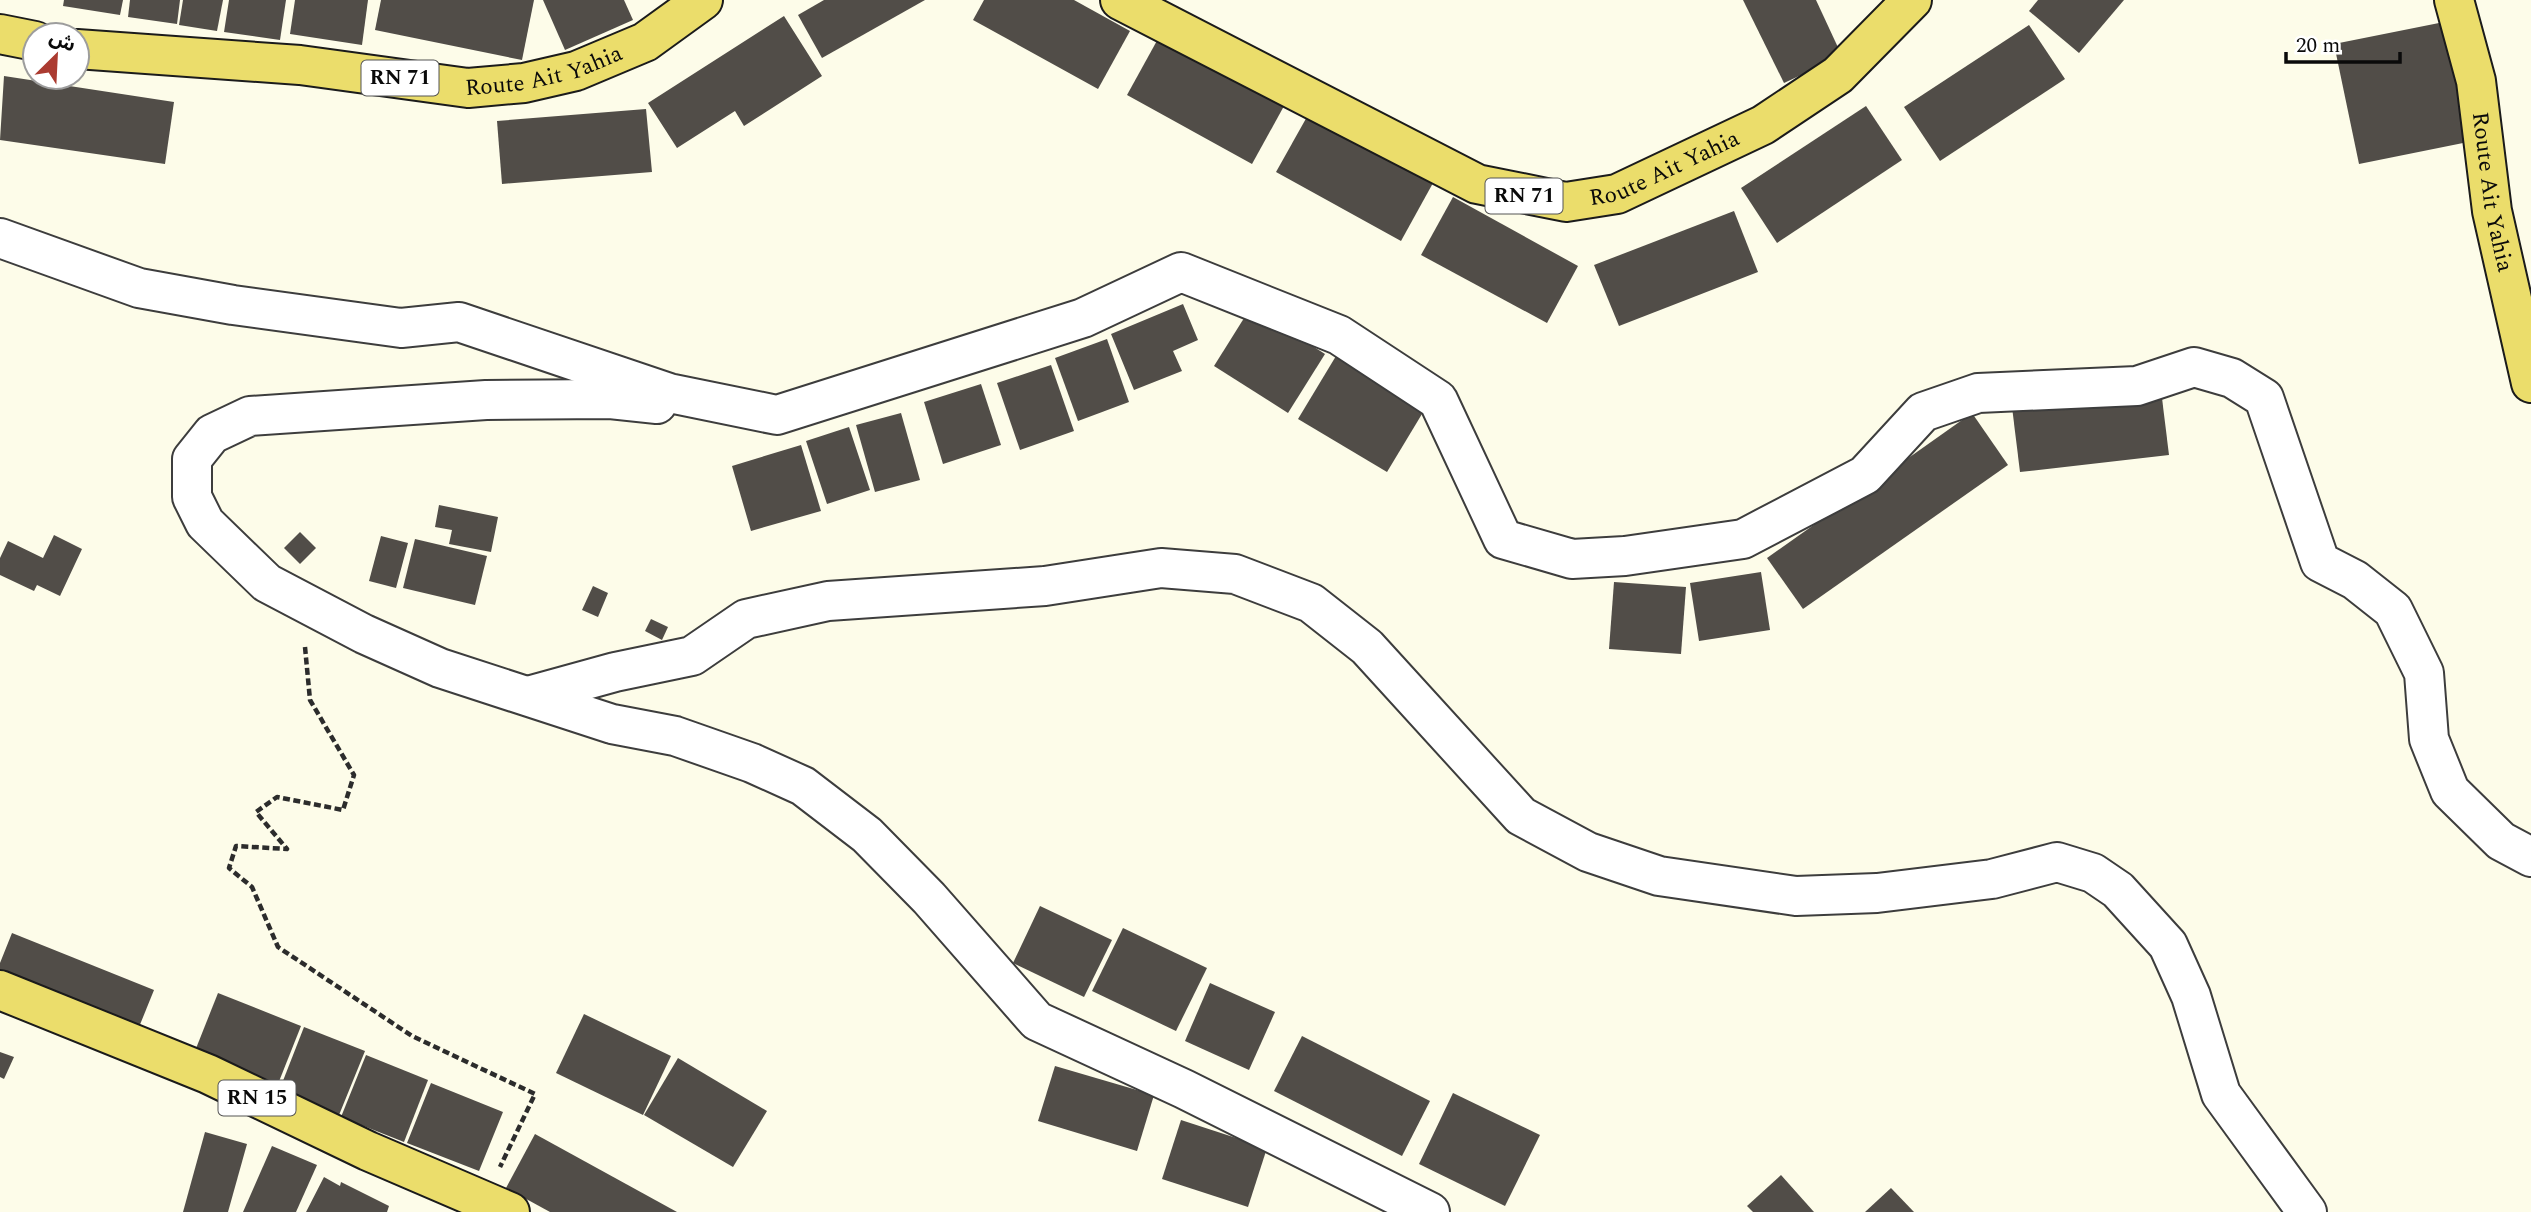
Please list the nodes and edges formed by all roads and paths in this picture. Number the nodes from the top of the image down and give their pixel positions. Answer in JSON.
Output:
{"nodes":[{"id":1,"x":703,"y":0,"type":"edge"},
{"id":2,"x":1120,"y":0,"type":"edge"},
{"id":3,"x":1912,"y":0,"type":"edge"},
{"id":4,"x":2454,"y":0,"type":"edge"},
{"id":5,"x":0,"y":33,"type":"edge"},
{"id":6,"x":21,"y":38,"type":"edge"},
{"id":7,"x":91,"y":50,"type":"edge"},
{"id":8,"x":0,"y":238,"type":"edge"},
{"id":9,"x":2531,"y":383,"type":"edge"},
{"id":10,"x":739,"y":407,"type":"junction"},
{"id":11,"x":300,"y":600,"type":"junction"},
{"id":12,"x":528,"y":696,"type":"junction"},
{"id":13,"x":2531,"y":857,"type":"edge"},
{"id":14,"x":0,"y":990,"type":"edge"},
{"id":15,"x":498,"y":1205,"type":"edge"},
{"id":16,"x":1430,"y":1212,"type":"edge"},
{"id":17,"x":2307,"y":1212,"type":"edge"}],
"edges":[{"from":1,"to":7,"type":"main road","name":"Route Ait Yahia","number":"RN 71"},
{"from":2,"to":3,"type":"main road","name":"Route Ait Yahia","number":"RN 71"},
{"from":4,"to":9,"type":"main road","name":"Route Ait Yahia"},
{"from":5,"to":6,"type":"main road"},
{"from":8,"to":10,"type":"street"},
{"from":10,"to":11,"type":"street"},
{"from":10,"to":13,"type":"street"},
{"from":11,"to":12,"type":"street"},
{"from":11,"to":15,"type":"path"},
{"from":12,"to":16,"type":"street"},
{"from":12,"to":17,"type":"street"},
{"from":14,"to":15,"type":"main road","number":"RN 15"}]}
